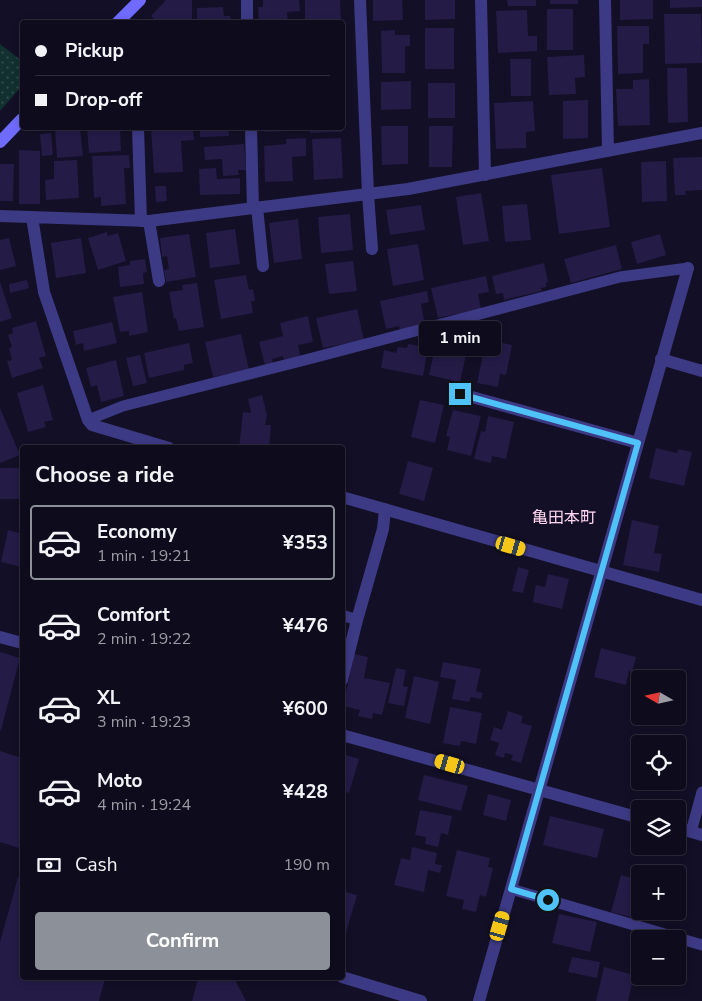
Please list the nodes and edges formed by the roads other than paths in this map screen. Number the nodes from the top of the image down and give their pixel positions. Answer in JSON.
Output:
{"nodes":[{"id":1,"x":140,"y":0,"type":"edge"},
{"id":2,"x":247,"y":0,"type":"edge"},
{"id":3,"x":360,"y":0,"type":"edge"},
{"id":4,"x":481,"y":0,"type":"edge"},
{"id":5,"x":606,"y":0,"type":"edge"},
{"id":6,"x":123,"y":20,"type":"edge"},
{"id":7,"x":247,"y":20,"type":"edge"},
{"id":8,"x":20,"y":122,"type":"edge"},
{"id":9,"x":138,"y":130,"type":"edge"},
{"id":10,"x":251,"y":130,"type":"edge"},
{"id":11,"x":702,"y":133,"type":"edge"},
{"id":12,"x":0,"y":142,"type":"edge"},
{"id":13,"x":608,"y":151,"type":"junction"},
{"id":14,"x":485,"y":175,"type":"junction"},
{"id":15,"x":368,"y":194,"type":"junction"},
{"id":16,"x":255,"y":208,"type":"junction"},
{"id":17,"x":0,"y":216,"type":"edge"},
{"id":18,"x":32,"y":217,"type":"junction"},
{"id":19,"x":145,"y":221,"type":"junction"},
{"id":20,"x":372,"y":249,"type":"dead end"},
{"id":21,"x":263,"y":266,"type":"dead end"},
{"id":22,"x":688,"y":268,"type":"joint"},
{"id":23,"x":159,"y":282,"type":"dead end"},
{"id":24,"x":662,"y":359,"type":"junction"},
{"id":25,"x":702,"y":371,"type":"edge"},
{"id":26,"x":460,"y":394,"type":"dead end"},
{"id":27,"x":88,"y":420,"type":"junction"},
{"id":28,"x":638,"y":443,"type":"junction"},
{"id":29,"x":159,"y":445,"type":"edge"},
{"id":30,"x":345,"y":498,"type":"edge"},
{"id":31,"x":385,"y":509,"type":"junction"},
{"id":32,"x":601,"y":571,"type":"junction"},
{"id":33,"x":702,"y":600,"type":"edge"},
{"id":34,"x":345,"y":616,"type":"edge"},
{"id":35,"x":358,"y":620,"type":"junction"},
{"id":36,"x":0,"y":637,"type":"edge"},
{"id":37,"x":20,"y":642,"type":"edge"},
{"id":38,"x":345,"y":669,"type":"edge"},
{"id":39,"x":345,"y":736,"type":"edge"},
{"id":40,"x":539,"y":789,"type":"junction"},
{"id":41,"x":702,"y":792,"type":"edge"},
{"id":42,"x":631,"y":815,"type":"edge"},
{"id":43,"x":696,"y":834,"type":"edge"},
{"id":44,"x":511,"y":889,"type":"junction"},
{"id":45,"x":702,"y":945,"type":"edge"},
{"id":46,"x":345,"y":978,"type":"edge"},
{"id":47,"x":421,"y":1001,"type":"edge"},
{"id":48,"x":479,"y":1001,"type":"edge"}],
"edges":[{"from":1,"to":6,"type":"street"},
{"from":2,"to":7,"type":"street"},
{"from":3,"to":15,"type":"street"},
{"from":4,"to":14,"type":"street"},
{"from":5,"to":13,"type":"street"},
{"from":8,"to":12,"type":"street"},
{"from":9,"to":19,"type":"street"},
{"from":10,"to":16,"type":"street"},
{"from":11,"to":13,"type":"street"},
{"from":13,"to":14,"type":"street"},
{"from":14,"to":15,"type":"street"},
{"from":15,"to":16,"type":"street"},
{"from":15,"to":20,"type":"street"},
{"from":16,"to":19,"type":"street"},
{"from":16,"to":21,"type":"street"},
{"from":17,"to":18,"type":"street"},
{"from":18,"to":19,"type":"street"},
{"from":18,"to":27,"type":"street"},
{"from":19,"to":23,"type":"street"},
{"from":22,"to":24,"type":"street"},
{"from":22,"to":27,"type":"lane"},
{"from":24,"to":25,"type":"street"},
{"from":24,"to":28,"type":"street"},
{"from":26,"to":28,"type":"street"},
{"from":27,"to":29,"type":"street"},
{"from":28,"to":32,"type":"street"},
{"from":30,"to":31,"type":"street"},
{"from":31,"to":32,"type":"street"},
{"from":31,"to":35,"type":"street"},
{"from":32,"to":33,"type":"street"},
{"from":32,"to":40,"type":"street"},
{"from":34,"to":35,"type":"lane"},
{"from":35,"to":38,"type":"street"},
{"from":36,"to":37,"type":"street"},
{"from":39,"to":40,"type":"street"},
{"from":40,"to":42,"type":"street"},
{"from":40,"to":44,"type":"street"},
{"from":41,"to":43,"type":"lane"},
{"from":44,"to":45,"type":"lane"},
{"from":44,"to":48,"type":"street"},
{"from":46,"to":47,"type":"street"}]}
